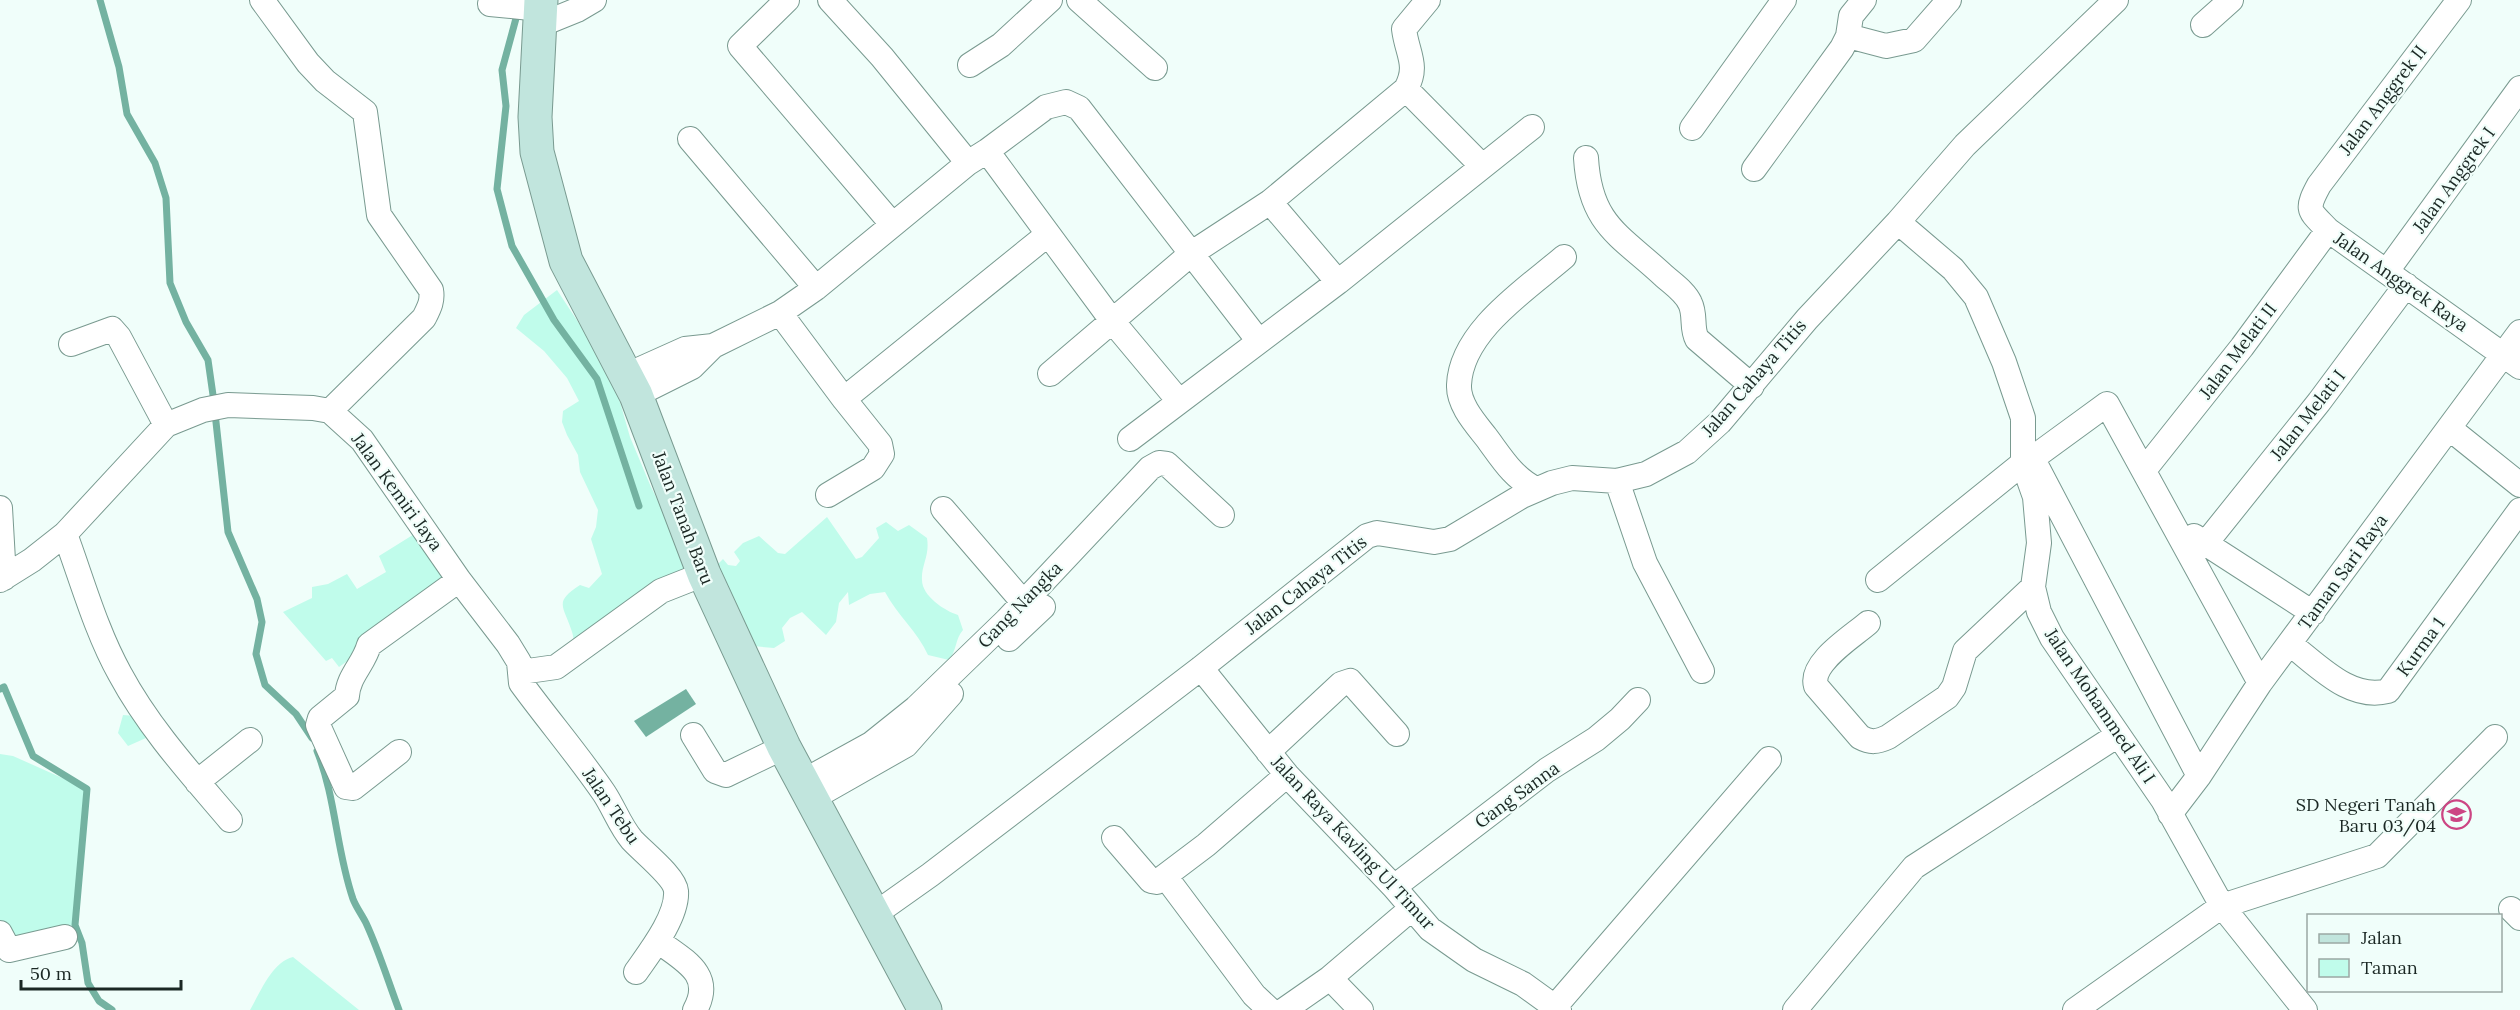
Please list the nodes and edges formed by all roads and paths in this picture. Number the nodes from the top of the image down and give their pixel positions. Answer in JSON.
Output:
{"nodes":[{"id":1,"x":261,"y":0,"type":"edge"},
{"id":2,"x":594,"y":0,"type":"edge"},
{"id":3,"x":787,"y":0,"type":"edge"},
{"id":4,"x":830,"y":0,"type":"edge"},
{"id":5,"x":1050,"y":0,"type":"edge"},
{"id":6,"x":1079,"y":0,"type":"edge"},
{"id":7,"x":1428,"y":0,"type":"edge"},
{"id":8,"x":1784,"y":0,"type":"edge"},
{"id":9,"x":1864,"y":0,"type":"edge"},
{"id":10,"x":1949,"y":0,"type":"edge"},
{"id":11,"x":2116,"y":0,"type":"edge"},
{"id":12,"x":2231,"y":0,"type":"edge"},
{"id":13,"x":2459,"y":0,"type":"edge"},
{"id":14,"x":492,"y":4,"type":"dead end"},
{"id":15,"x":537,"y":10,"type":"edge"},
{"id":16,"x":2203,"y":25,"type":"dead end"},
{"id":17,"x":1848,"y":36,"type":"junction"},
{"id":18,"x":970,"y":65,"type":"dead end"},
{"id":19,"x":1155,"y":68,"type":"dead end"},
{"id":20,"x":2520,"y":88,"type":"edge"},
{"id":21,"x":1406,"y":89,"type":"junction"},
{"id":22,"x":1532,"y":127,"type":"dead end"},
{"id":23,"x":1692,"y":128,"type":"dead end"},
{"id":24,"x":690,"y":140,"type":"dead end"},
{"id":25,"x":977,"y":158,"type":"junction"},
{"id":26,"x":1586,"y":158,"type":"dead end"},
{"id":27,"x":1482,"y":166,"type":"junction"},
{"id":28,"x":1754,"y":169,"type":"dead end"},
{"id":29,"x":1270,"y":202,"type":"junction"},
{"id":30,"x":2309,"y":202,"type":"joint"},
{"id":31,"x":1898,"y":222,"type":"junction"},
{"id":32,"x":891,"y":224,"type":"junction"},
{"id":33,"x":2328,"y":230,"type":"junction"},
{"id":34,"x":1047,"y":235,"type":"junction"},
{"id":35,"x":1192,"y":253,"type":"junction"},
{"id":36,"x":1564,"y":257,"type":"dead end"},
{"id":37,"x":2397,"y":278,"type":"junction"},
{"id":38,"x":1338,"y":282,"type":"junction"},
{"id":39,"x":816,"y":288,"type":"junction"},
{"id":40,"x":780,"y":312,"type":"junction"},
{"id":41,"x":1113,"y":322,"type":"junction"},
{"id":42,"x":2520,"y":332,"type":"edge"},
{"id":43,"x":1258,"y":340,"type":"junction"},
{"id":44,"x":71,"y":344,"type":"dead end"},
{"id":45,"x":2512,"y":361,"type":"edge"},
{"id":46,"x":1050,"y":374,"type":"dead end"},
{"id":47,"x":631,"y":385,"type":"junction"},
{"id":48,"x":1752,"y":386,"type":"junction"},
{"id":49,"x":844,"y":399,"type":"junction"},
{"id":50,"x":1179,"y":401,"type":"junction"},
{"id":51,"x":330,"y":411,"type":"junction"},
{"id":52,"x":166,"y":425,"type":"junction"},
{"id":53,"x":2449,"y":428,"type":"junction"},
{"id":54,"x":1130,"y":439,"type":"dead end"},
{"id":55,"x":2026,"y":455,"type":"junction"},
{"id":56,"x":2145,"y":470,"type":"junction"},
{"id":57,"x":1617,"y":481,"type":"junction"},
{"id":58,"x":2520,"y":485,"type":"edge"},
{"id":59,"x":1536,"y":489,"type":"junction"},
{"id":60,"x":828,"y":495,"type":"dead end"},
{"id":61,"x":0,"y":508,"type":"edge"},
{"id":62,"x":943,"y":509,"type":"dead end"},
{"id":63,"x":2520,"y":510,"type":"edge"},
{"id":64,"x":1222,"y":515,"type":"dead end"},
{"id":65,"x":2170,"y":522,"type":"junction"},
{"id":66,"x":65,"y":534,"type":"junction"},
{"id":67,"x":2206,"y":543,"type":"junction"},
{"id":68,"x":700,"y":576,"type":"junction"},
{"id":69,"x":2,"y":579,"type":"edge"},
{"id":70,"x":459,"y":580,"type":"junction"},
{"id":71,"x":1878,"y":580,"type":"dead end"},
{"id":72,"x":2033,"y":587,"type":"junction"},
{"id":73,"x":1033,"y":605,"type":"junction"},
{"id":74,"x":2313,"y":613,"type":"junction"},
{"id":75,"x":1868,"y":623,"type":"dead end"},
{"id":76,"x":2290,"y":644,"type":"junction"},
{"id":77,"x":1201,"y":668,"type":"junction"},
{"id":78,"x":1702,"y":670,"type":"dead end"},
{"id":79,"x":521,"y":672,"type":"junction"},
{"id":80,"x":2260,"y":683,"type":"junction"},
{"id":81,"x":1638,"y":700,"type":"dead end"},
{"id":82,"x":1397,"y":734,"type":"dead end"},
{"id":83,"x":693,"y":735,"type":"dead end"},
{"id":84,"x":2118,"y":735,"type":"junction"},
{"id":85,"x":2495,"y":737,"type":"dead end"},
{"id":86,"x":249,"y":740,"type":"dead end"},
{"id":87,"x":778,"y":750,"type":"junction"},
{"id":88,"x":399,"y":752,"type":"dead end"},
{"id":89,"x":1268,"y":752,"type":"junction"},
{"id":90,"x":1769,"y":759,"type":"dead end"},
{"id":91,"x":1287,"y":775,"type":"junction"},
{"id":92,"x":2199,"y":776,"type":"junction"},
{"id":93,"x":197,"y":782,"type":"junction"},
{"id":94,"x":807,"y":790,"type":"junction"},
{"id":95,"x":2170,"y":814,"type":"junction"},
{"id":96,"x":230,"y":820,"type":"dead end"},
{"id":97,"x":1114,"y":838,"type":"dead end"},
{"id":98,"x":1165,"y":876,"type":"junction"},
{"id":99,"x":1394,"y":887,"type":"junction"},
{"id":100,"x":2222,"y":906,"type":"junction"},
{"id":101,"x":1411,"y":909,"type":"junction"},
{"id":102,"x":874,"y":914,"type":"junction"},
{"id":103,"x":0,"y":933,"type":"edge"},
{"id":104,"x":65,"y":937,"type":"dead end"},
{"id":105,"x":658,"y":941,"type":"junction"},
{"id":106,"x":636,"y":972,"type":"dead end"},
{"id":107,"x":1330,"y":978,"type":"junction"},
{"id":108,"x":1555,"y":1009,"type":"edge"},
{"id":109,"x":694,"y":1010,"type":"edge"},
{"id":110,"x":925,"y":1010,"type":"edge"},
{"id":111,"x":1270,"y":1010,"type":"edge"},
{"id":112,"x":1284,"y":1010,"type":"edge"},
{"id":113,"x":1361,"y":1010,"type":"edge"},
{"id":114,"x":1795,"y":1010,"type":"edge"},
{"id":115,"x":2075,"y":1010,"type":"edge"},
{"id":116,"x":2305,"y":1010,"type":"edge"}],
"edges":[{"from":1,"to":51,"type":"street"},
{"from":2,"to":15,"type":"street"},
{"from":3,"to":32,"type":"street"},
{"from":4,"to":25,"type":"street"},
{"from":5,"to":18,"type":"street"},
{"from":6,"to":19,"type":"street"},
{"from":7,"to":21,"type":"street"},
{"from":8,"to":23,"type":"street"},
{"from":9,"to":17,"type":"street"},
{"from":10,"to":17,"type":"street"},
{"from":11,"to":31,"type":"street","name":"Jalan Cahaya Titis"},
{"from":12,"to":16,"type":"street"},
{"from":13,"to":30,"type":"street","name":"Jalan Anggrek II"},
{"from":14,"to":15,"type":"street"},
{"from":15,"to":47,"type":"main road","name":"Jalan Tanah Baru"},
{"from":17,"to":28,"type":"street"},
{"from":20,"to":37,"type":"street","name":"Jalan Anggrek I"},
{"from":21,"to":27,"type":"street"},
{"from":21,"to":29,"type":"street"},
{"from":22,"to":27,"type":"street"},
{"from":24,"to":39,"type":"street"},
{"from":25,"to":32,"type":"street"},
{"from":25,"to":34,"type":"street"},
{"from":25,"to":35,"type":"street"},
{"from":26,"to":48,"type":"street"},
{"from":27,"to":38,"type":"street"},
{"from":29,"to":35,"type":"street"},
{"from":29,"to":38,"type":"street"},
{"from":30,"to":33,"type":"street","name":"Jalan Anggrek Raya"},
{"from":31,"to":48,"type":"street","name":"Jalan Cahaya Titis"},
{"from":31,"to":55,"type":"street","name":"Jalan Mohammed Ali I"},
{"from":32,"to":39,"type":"street"},
{"from":33,"to":37,"type":"street","name":"Jalan Anggrek Raya"},
{"from":33,"to":56,"type":"street","name":"Jalan Melati II"},
{"from":34,"to":41,"type":"street"},
{"from":34,"to":49,"type":"street"},
{"from":35,"to":41,"type":"street"},
{"from":35,"to":43,"type":"street"},
{"from":36,"to":59,"type":"street"},
{"from":37,"to":45,"type":"street","name":"Jalan Anggrek Raya"},
{"from":37,"to":67,"type":"street","name":"Jalan Melati I"},
{"from":38,"to":43,"type":"street"},
{"from":39,"to":40,"type":"street"},
{"from":40,"to":47,"type":"street"},
{"from":40,"to":49,"type":"street"},
{"from":41,"to":46,"type":"street"},
{"from":41,"to":50,"type":"street"},
{"from":42,"to":45,"type":"street","name":"Taman Sari Raya"},
{"from":43,"to":50,"type":"street"},
{"from":44,"to":52,"type":"street"},
{"from":45,"to":53,"type":"street","name":"Taman Sari Raya"},
{"from":47,"to":68,"type":"main road","name":"Jalan Tanah Baru"},
{"from":48,"to":57,"type":"street","name":"Jalan Cahaya Titis"},
{"from":49,"to":60,"type":"street"},
{"from":50,"to":54,"type":"street"},
{"from":51,"to":52,"type":"street"},
{"from":51,"to":70,"type":"street","name":"Jalan Kemiri Jaya"},
{"from":52,"to":66,"type":"street"},
{"from":53,"to":58,"type":"street"},
{"from":53,"to":74,"type":"street","name":"Taman Sari Raya"},
{"from":55,"to":56,"type":"street"},
{"from":55,"to":71,"type":"street"},
{"from":55,"to":72,"type":"street","name":"Jalan Mohammed Ali I"},
{"from":55,"to":92,"type":"street"},
{"from":56,"to":65,"type":"street"},
{"from":57,"to":59,"type":"street","name":"Jalan Cahaya Titis"},
{"from":57,"to":78,"type":"street"},
{"from":59,"to":77,"type":"street","name":"Jalan Cahaya Titis"},
{"from":61,"to":69,"type":"street"},
{"from":62,"to":73,"type":"street"},
{"from":63,"to":76,"type":"street","name":"Kurma 1"},
{"from":64,"to":73,"type":"street","name":"Gang Nangka"},
{"from":65,"to":67,"type":"street"},
{"from":65,"to":80,"type":"street"},
{"from":66,"to":69,"type":"street"},
{"from":66,"to":93,"type":"street"},
{"from":67,"to":74,"type":"street"},
{"from":68,"to":79,"type":"street"},
{"from":68,"to":87,"type":"main road","name":"Jalan Tanah Baru"},
{"from":70,"to":79,"type":"street","name":"Jalan Kemiri Jaya"},
{"from":70,"to":88,"type":"street"},
{"from":72,"to":75,"type":"street"},
{"from":72,"to":84,"type":"street","name":"Jalan Mohammed Ali I"},
{"from":73,"to":94,"type":"street"},
{"from":74,"to":76,"type":"street","name":"Taman Sari Raya"},
{"from":76,"to":80,"type":"street","name":"Taman Sari Raya"},
{"from":77,"to":89,"type":"street","name":"Jalan Raya Kavling Ul Timur"},
{"from":77,"to":102,"type":"street","name":"Jalan Cahaya Titis"},
{"from":79,"to":105,"type":"street","name":"Jalan Tebu"},
{"from":80,"to":92,"type":"street","name":"Taman Sari Raya"},
{"from":81,"to":99,"type":"street","name":"Gang Sanna"},
{"from":82,"to":89,"type":"street"},
{"from":83,"to":87,"type":"street"},
{"from":84,"to":95,"type":"street","name":"Jalan Mohammed Ali I"},
{"from":84,"to":114,"type":"street"},
{"from":85,"to":100,"type":"street"},
{"from":86,"to":93,"type":"street"},
{"from":87,"to":94,"type":"main road","name":"Jalan Tanah Baru"},
{"from":89,"to":91,"type":"street","name":"Jalan Raya Kavling Ul Timur"},
{"from":90,"to":108,"type":"street"},
{"from":91,"to":98,"type":"street"},
{"from":91,"to":99,"type":"street","name":"Jalan Raya Kavling Ul Timur"},
{"from":92,"to":95,"type":"street","name":"Taman Sari Raya"},
{"from":93,"to":96,"type":"street"},
{"from":94,"to":102,"type":"main road","name":"Jalan Tanah Baru"},
{"from":95,"to":100,"type":"street","name":"Jalan Mohammed Ali I"},
{"from":97,"to":98,"type":"street"},
{"from":98,"to":111,"type":"street"},
{"from":99,"to":101,"type":"street","name":"Jalan Raya Kavling Ul Timur"},
{"from":100,"to":115,"type":"street"},
{"from":100,"to":116,"type":"street","name":"Jalan Mohammed Ali I"},
{"from":101,"to":107,"type":"street"},
{"from":101,"to":108,"type":"street","name":"Jalan Raya Kavling Ul Timur"},
{"from":102,"to":110,"type":"main road","name":"Jalan Tanah Baru"},
{"from":103,"to":104,"type":"street"},
{"from":105,"to":106,"type":"street","name":"Jalan Tebu"},
{"from":105,"to":109,"type":"street"},
{"from":107,"to":112,"type":"street"},
{"from":107,"to":113,"type":"street"}]}
